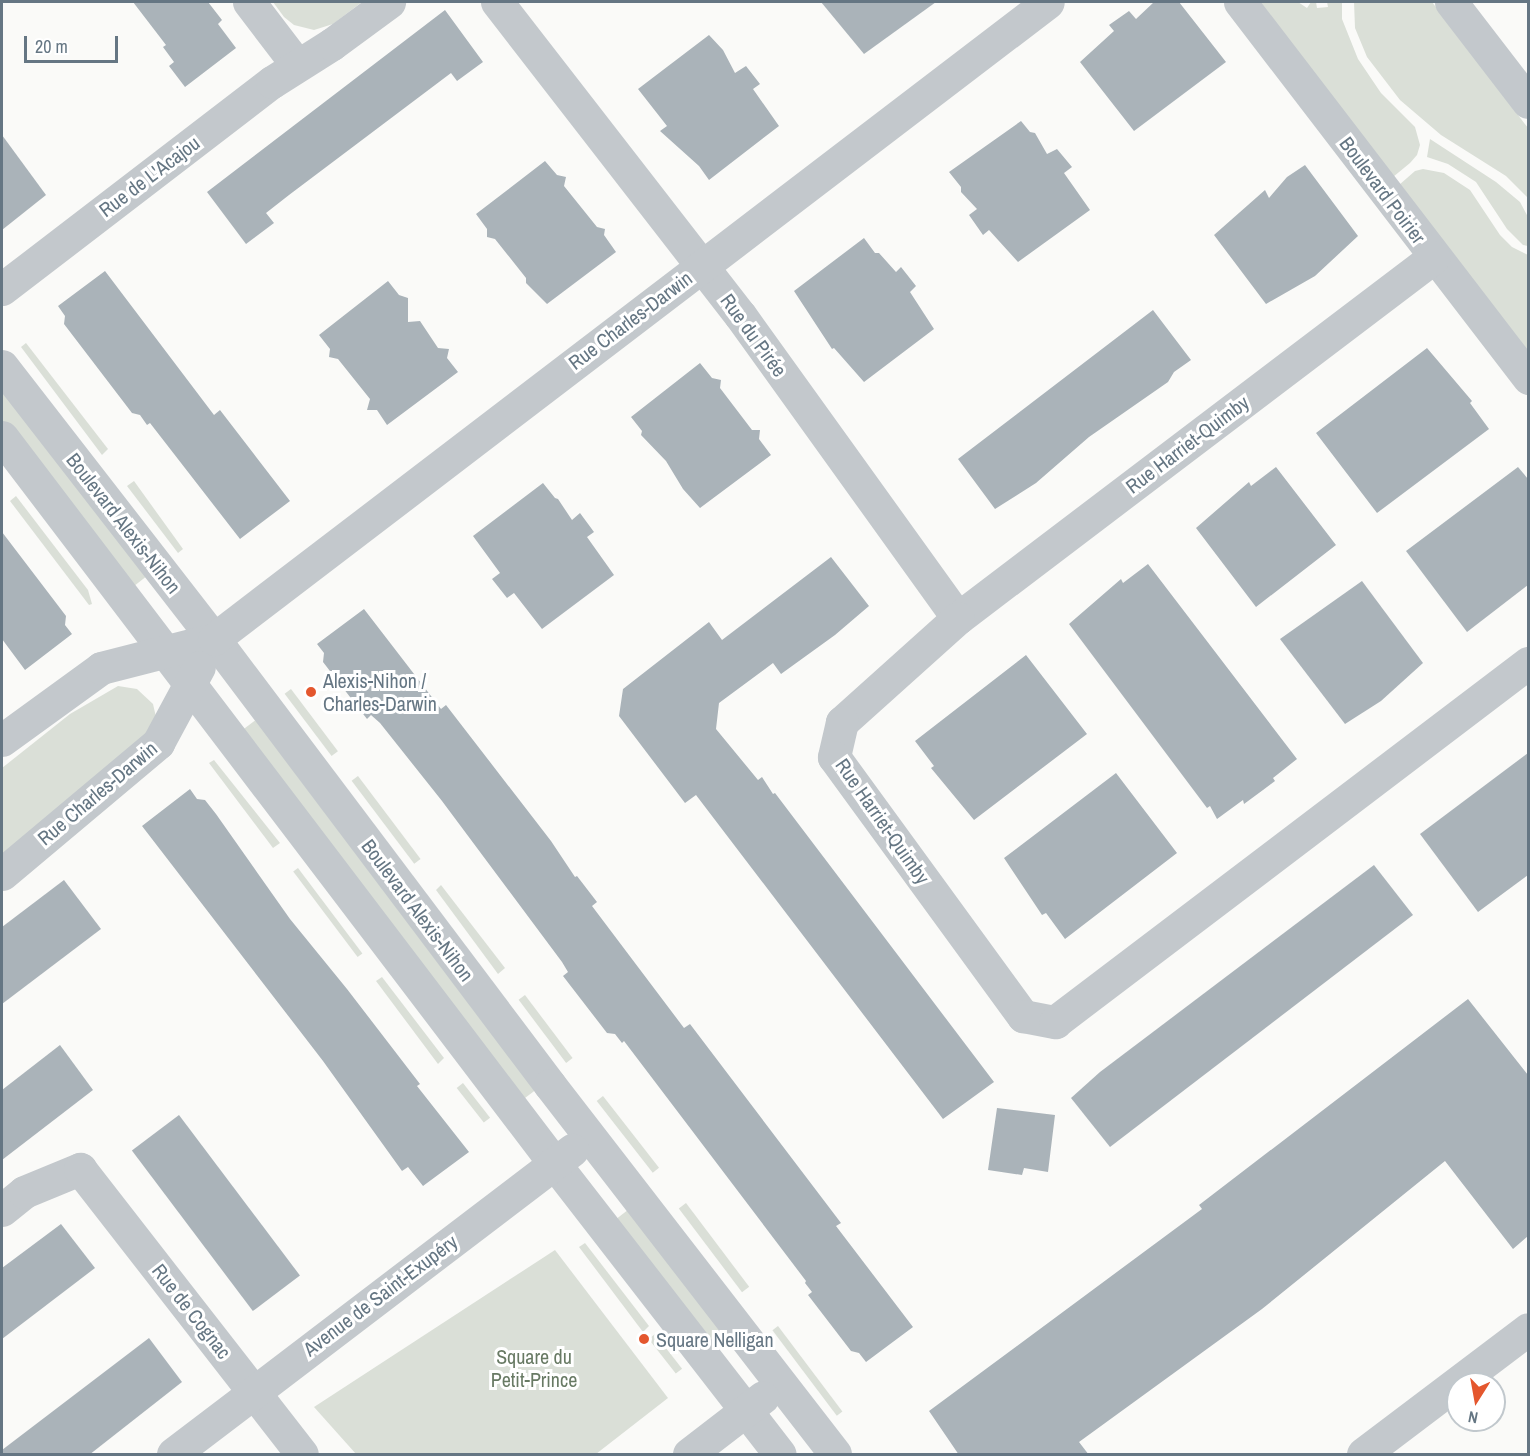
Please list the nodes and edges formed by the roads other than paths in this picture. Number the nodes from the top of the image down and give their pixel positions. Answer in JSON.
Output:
{"nodes":[{"id":1,"x":249,"y":2,"type":"edge"},
{"id":2,"x":389,"y":2,"type":"edge"},
{"id":3,"x":497,"y":2,"type":"edge"},
{"id":4,"x":1048,"y":2,"type":"edge"},
{"id":5,"x":1240,"y":2,"type":"edge"},
{"id":6,"x":1450,"y":2,"type":"edge"},
{"id":7,"x":297,"y":65,"type":"junction"},
{"id":8,"x":1528,"y":102,"type":"edge"},
{"id":9,"x":1434,"y":257,"type":"junction"},
{"id":10,"x":702,"y":265,"type":"junction"},
{"id":11,"x":2,"y":289,"type":"edge"},
{"id":12,"x":2,"y":366,"type":"edge"},
{"id":13,"x":1528,"y":378,"type":"edge"},
{"id":14,"x":2,"y":437,"type":"edge"},
{"id":15,"x":958,"y":618,"type":"junction"},
{"id":16,"x":214,"y":639,"type":"junction"},
{"id":17,"x":165,"y":651,"type":"junction"},
{"id":18,"x":1528,"y":663,"type":"edge"},
{"id":19,"x":189,"y":684,"type":"junction"},
{"id":20,"x":2,"y":740,"type":"edge"},
{"id":21,"x":2,"y":874,"type":"edge"},
{"id":22,"x":590,"y":1137,"type":"junction"},
{"id":23,"x":554,"y":1163,"type":"junction"},
{"id":24,"x":2,"y":1210,"type":"edge"},
{"id":25,"x":1528,"y":1329,"type":"edge"},
{"id":26,"x":780,"y":1384,"type":"junction"},
{"id":27,"x":254,"y":1390,"type":"junction"},
{"id":28,"x":746,"y":1410,"type":"junction"},
{"id":29,"x":173,"y":1455,"type":"edge"},
{"id":30,"x":302,"y":1455,"type":"edge"},
{"id":31,"x":689,"y":1455,"type":"edge"},
{"id":32,"x":780,"y":1455,"type":"edge"},
{"id":33,"x":835,"y":1455,"type":"edge"},
{"id":34,"x":1363,"y":1455,"type":"edge"}],
"edges":[{"from":1,"to":7,"type":"street"},
{"from":2,"to":7,"type":"street","name":"Rue de L'Acajou"},
{"from":3,"to":10,"type":"street","name":"Rue du Pirée"},
{"from":4,"to":10,"type":"street","name":"Rue Charles-Darwin"},
{"from":5,"to":9,"type":"street","name":"Boulevard Poirier"},
{"from":6,"to":8,"type":"street"},
{"from":7,"to":11,"type":"street","name":"Rue de L'Acajou"},
{"from":9,"to":13,"type":"street","name":"Boulevard Poirier"},
{"from":9,"to":15,"type":"street","name":"Rue Harriet-Quimby"},
{"from":10,"to":15,"type":"street","name":"Rue du Pirée"},
{"from":10,"to":16,"type":"street","name":"Rue Charles-Darwin"},
{"from":12,"to":16,"type":"street","name":"Boulevard Alexis-Nihon"},
{"from":14,"to":17,"type":"street"},
{"from":15,"to":18,"type":"street","name":"Rue Harriet-Quimby"},
{"from":16,"to":17,"type":"street","name":"Rue Charles-Darwin"},
{"from":16,"to":19,"type":"street","name":"Rue Charles-Darwin"},
{"from":16,"to":22,"type":"street","name":"Boulevard Alexis-Nihon"},
{"from":17,"to":19,"type":"street"},
{"from":17,"to":20,"type":"street","name":"Rue Charles-Darwin"},
{"from":19,"to":21,"type":"street","name":"Rue Charles-Darwin"},
{"from":19,"to":23,"type":"street"},
{"from":22,"to":23,"type":"street","name":"Avenue de Saint-Exupéry"},
{"from":22,"to":26,"type":"street","name":"Boulevard Alexis-Nihon"},
{"from":23,"to":27,"type":"street","name":"Avenue de Saint-Exupéry"},
{"from":23,"to":28,"type":"street"},
{"from":24,"to":27,"type":"street","name":"Rue de Cognac"},
{"from":25,"to":34,"type":"street"},
{"from":26,"to":28,"type":"street"},
{"from":26,"to":33,"type":"street","name":"Boulevard Alexis-Nihon"},
{"from":27,"to":29,"type":"street","name":"Avenue de Saint-Exupéry"},
{"from":27,"to":30,"type":"street","name":"Rue de Cognac"},
{"from":28,"to":31,"type":"street"},
{"from":28,"to":32,"type":"street"}]}
